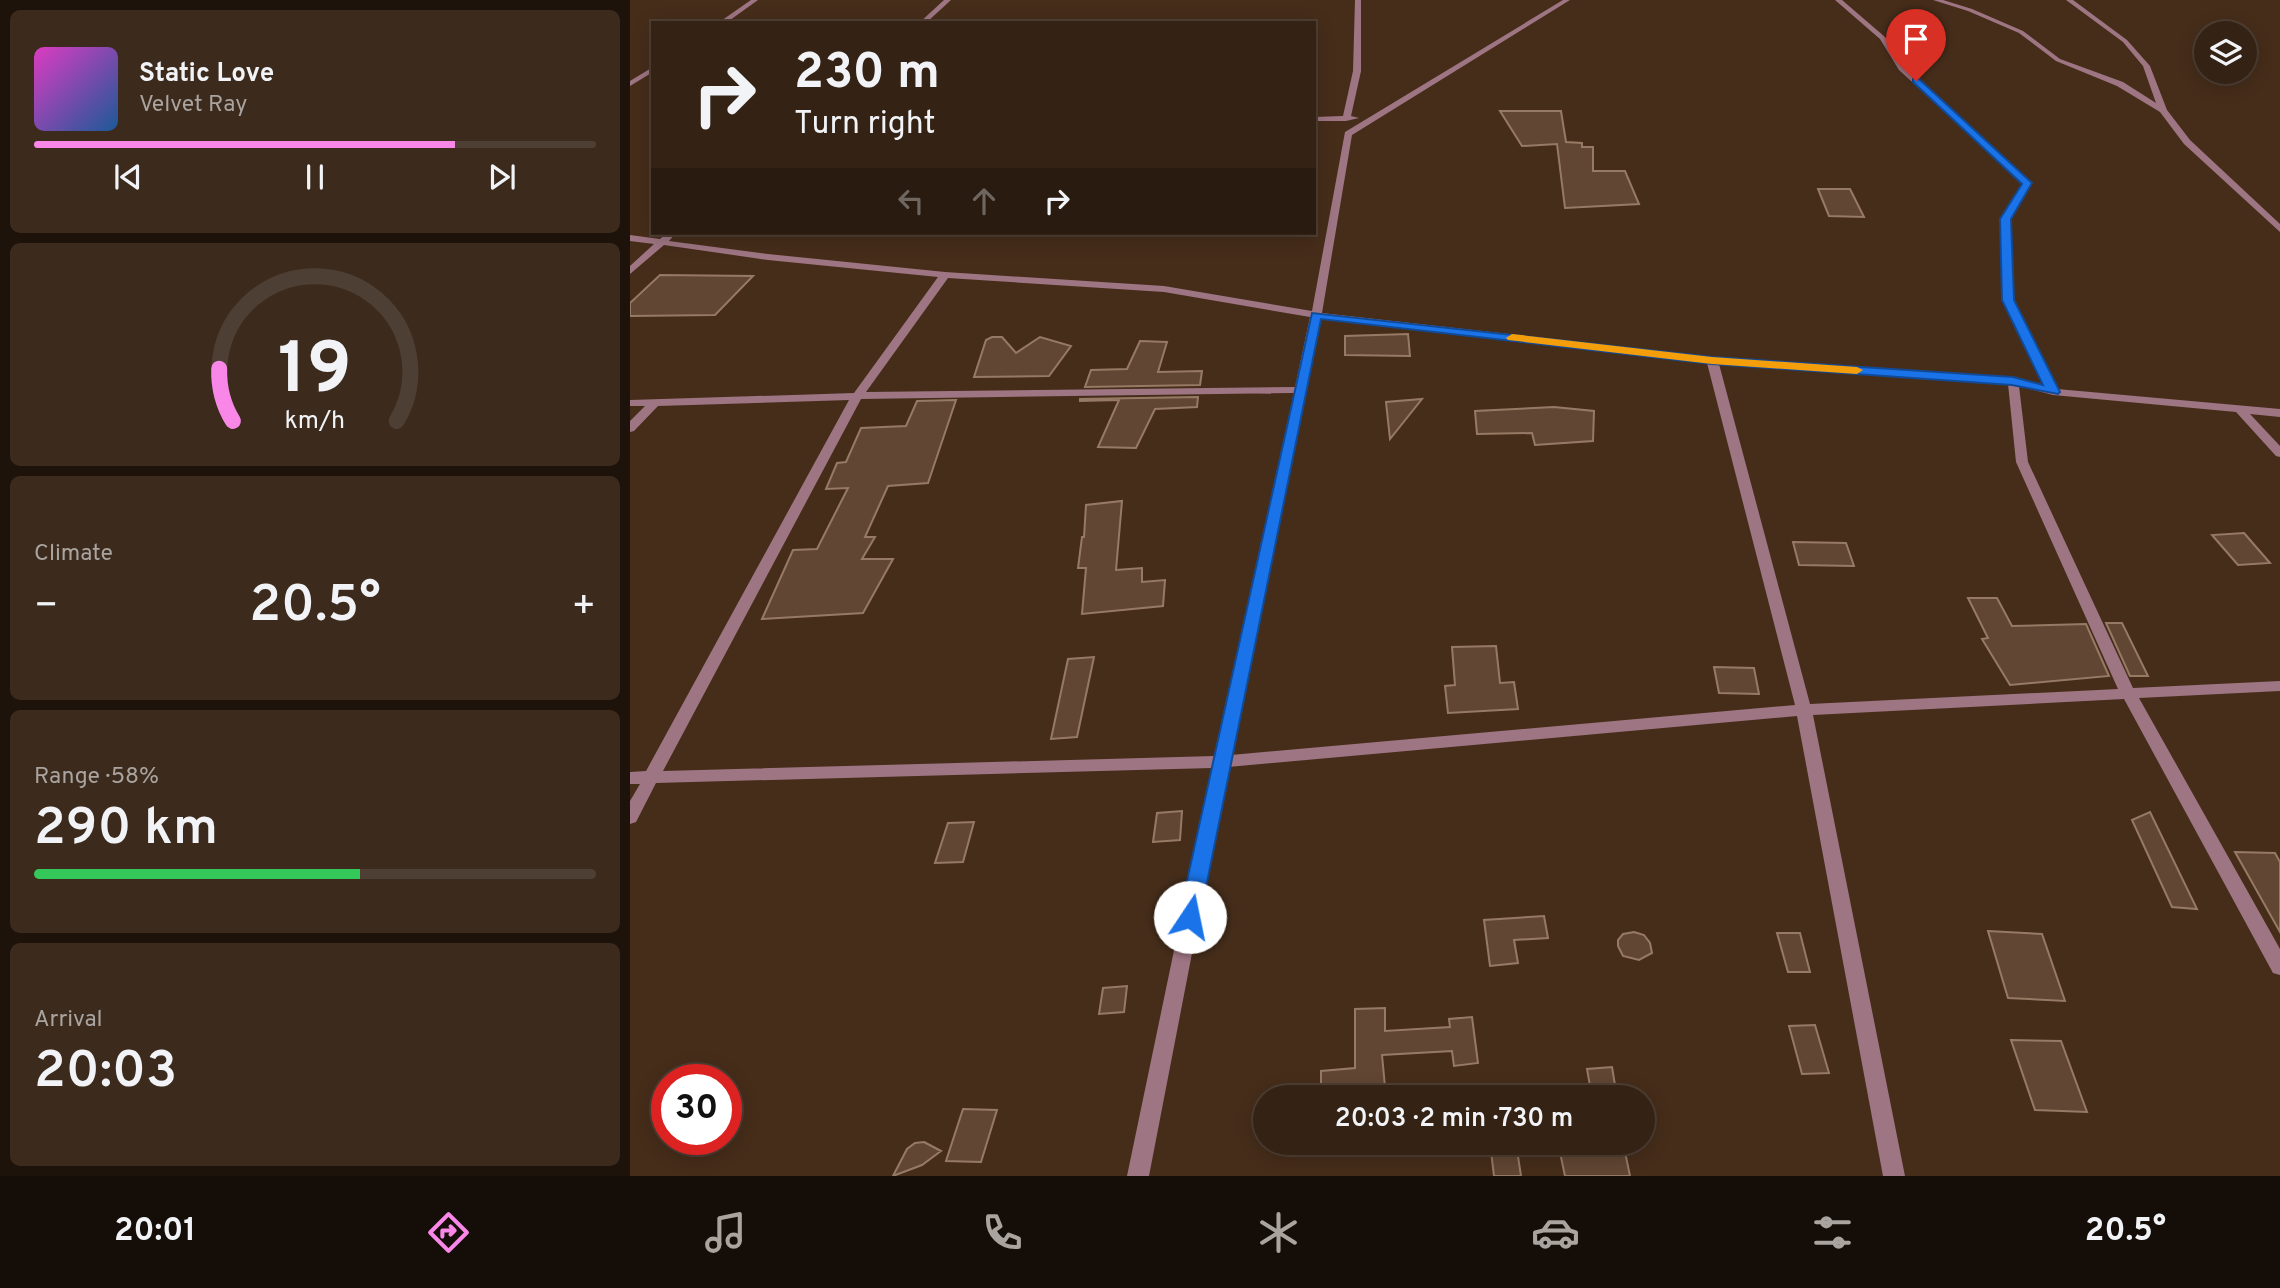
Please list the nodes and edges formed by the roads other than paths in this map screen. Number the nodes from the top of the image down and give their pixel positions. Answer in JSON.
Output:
{"nodes":[{"id":1,"x":755,"y":0,"type":"edge"},
{"id":2,"x":948,"y":0,"type":"edge"},
{"id":3,"x":1357,"y":0,"type":"edge"},
{"id":4,"x":1567,"y":0,"type":"edge"},
{"id":5,"x":1838,"y":0,"type":"edge"},
{"id":6,"x":1936,"y":0,"type":"edge"},
{"id":7,"x":2069,"y":0,"type":"edge"},
{"id":8,"x":725,"y":21,"type":"edge"},
{"id":9,"x":924,"y":21,"type":"edge"},
{"id":10,"x":651,"y":70,"type":"edge"},
{"id":11,"x":630,"y":84,"type":"edge"},
{"id":12,"x":2163,"y":110,"type":"junction"},
{"id":13,"x":1374,"y":118,"type":"junction"},
{"id":14,"x":1316,"y":119,"type":"edge"},
{"id":15,"x":1346,"y":119,"type":"junction"},
{"id":16,"x":2280,"y":229,"type":"edge"},
{"id":17,"x":670,"y":235,"type":"edge"},
{"id":18,"x":630,"y":238,"type":"edge"},
{"id":19,"x":660,"y":243,"type":"junction"},
{"id":20,"x":630,"y":271,"type":"edge"},
{"id":21,"x":945,"y":275,"type":"junction"},
{"id":22,"x":1316,"y":315,"type":"junction"},
{"id":23,"x":1712,"y":360,"type":"junction"},
{"id":24,"x":2013,"y":381,"type":"junction"},
{"id":25,"x":1300,"y":390,"type":"junction"},
{"id":26,"x":2053,"y":392,"type":"junction"},
{"id":27,"x":855,"y":398,"type":"junction"},
{"id":28,"x":630,"y":403,"type":"edge"},
{"id":29,"x":653,"y":404,"type":"junction"},
{"id":30,"x":2239,"y":409,"type":"junction"},
{"id":31,"x":2280,"y":413,"type":"edge"},
{"id":32,"x":630,"y":428,"type":"edge"},
{"id":33,"x":2280,"y":453,"type":"edge"},
{"id":34,"x":2280,"y":686,"type":"edge"},
{"id":35,"x":2128,"y":693,"type":"junction"},
{"id":36,"x":1804,"y":710,"type":"junction"},
{"id":37,"x":1221,"y":762,"type":"junction"},
{"id":38,"x":654,"y":775,"type":"junction"},
{"id":39,"x":630,"y":778,"type":"edge"},
{"id":40,"x":630,"y":817,"type":"edge"},
{"id":41,"x":2280,"y":967,"type":"edge"},
{"id":42,"x":1138,"y":1176,"type":"edge"},
{"id":43,"x":1894,"y":1176,"type":"edge"}],
"edges":[{"from":1,"to":8,"type":"street"},
{"from":2,"to":9,"type":"street"},
{"from":3,"to":15,"type":"street"},
{"from":4,"to":13,"type":"street"},
{"from":5,"to":26,"type":"street"},
{"from":6,"to":12,"type":"street"},
{"from":7,"to":12,"type":"street"},
{"from":10,"to":11,"type":"street"},
{"from":12,"to":16,"type":"street"},
{"from":13,"to":15,"type":"street"},
{"from":13,"to":22,"type":"street"},
{"from":14,"to":15,"type":"street"},
{"from":17,"to":19,"type":"street"},
{"from":18,"to":19,"type":"street"},
{"from":19,"to":20,"type":"street"},
{"from":19,"to":21,"type":"street"},
{"from":21,"to":22,"type":"street"},
{"from":21,"to":27,"type":"street"},
{"from":22,"to":23,"type":"street"},
{"from":22,"to":25,"type":"street"},
{"from":23,"to":24,"type":"street"},
{"from":23,"to":36,"type":"street"},
{"from":24,"to":26,"type":"street"},
{"from":24,"to":35,"type":"street"},
{"from":25,"to":27,"type":"street"},
{"from":25,"to":37,"type":"street"},
{"from":26,"to":30,"type":"street"},
{"from":27,"to":29,"type":"street"},
{"from":27,"to":38,"type":"street"},
{"from":28,"to":29,"type":"street"},
{"from":29,"to":32,"type":"street"},
{"from":30,"to":31,"type":"street"},
{"from":30,"to":33,"type":"street"},
{"from":34,"to":35,"type":"street"},
{"from":35,"to":36,"type":"street"},
{"from":35,"to":41,"type":"street"},
{"from":36,"to":37,"type":"street"},
{"from":36,"to":43,"type":"street"},
{"from":37,"to":38,"type":"street"},
{"from":37,"to":42,"type":"street"},
{"from":38,"to":39,"type":"street"},
{"from":38,"to":40,"type":"street"}]}
